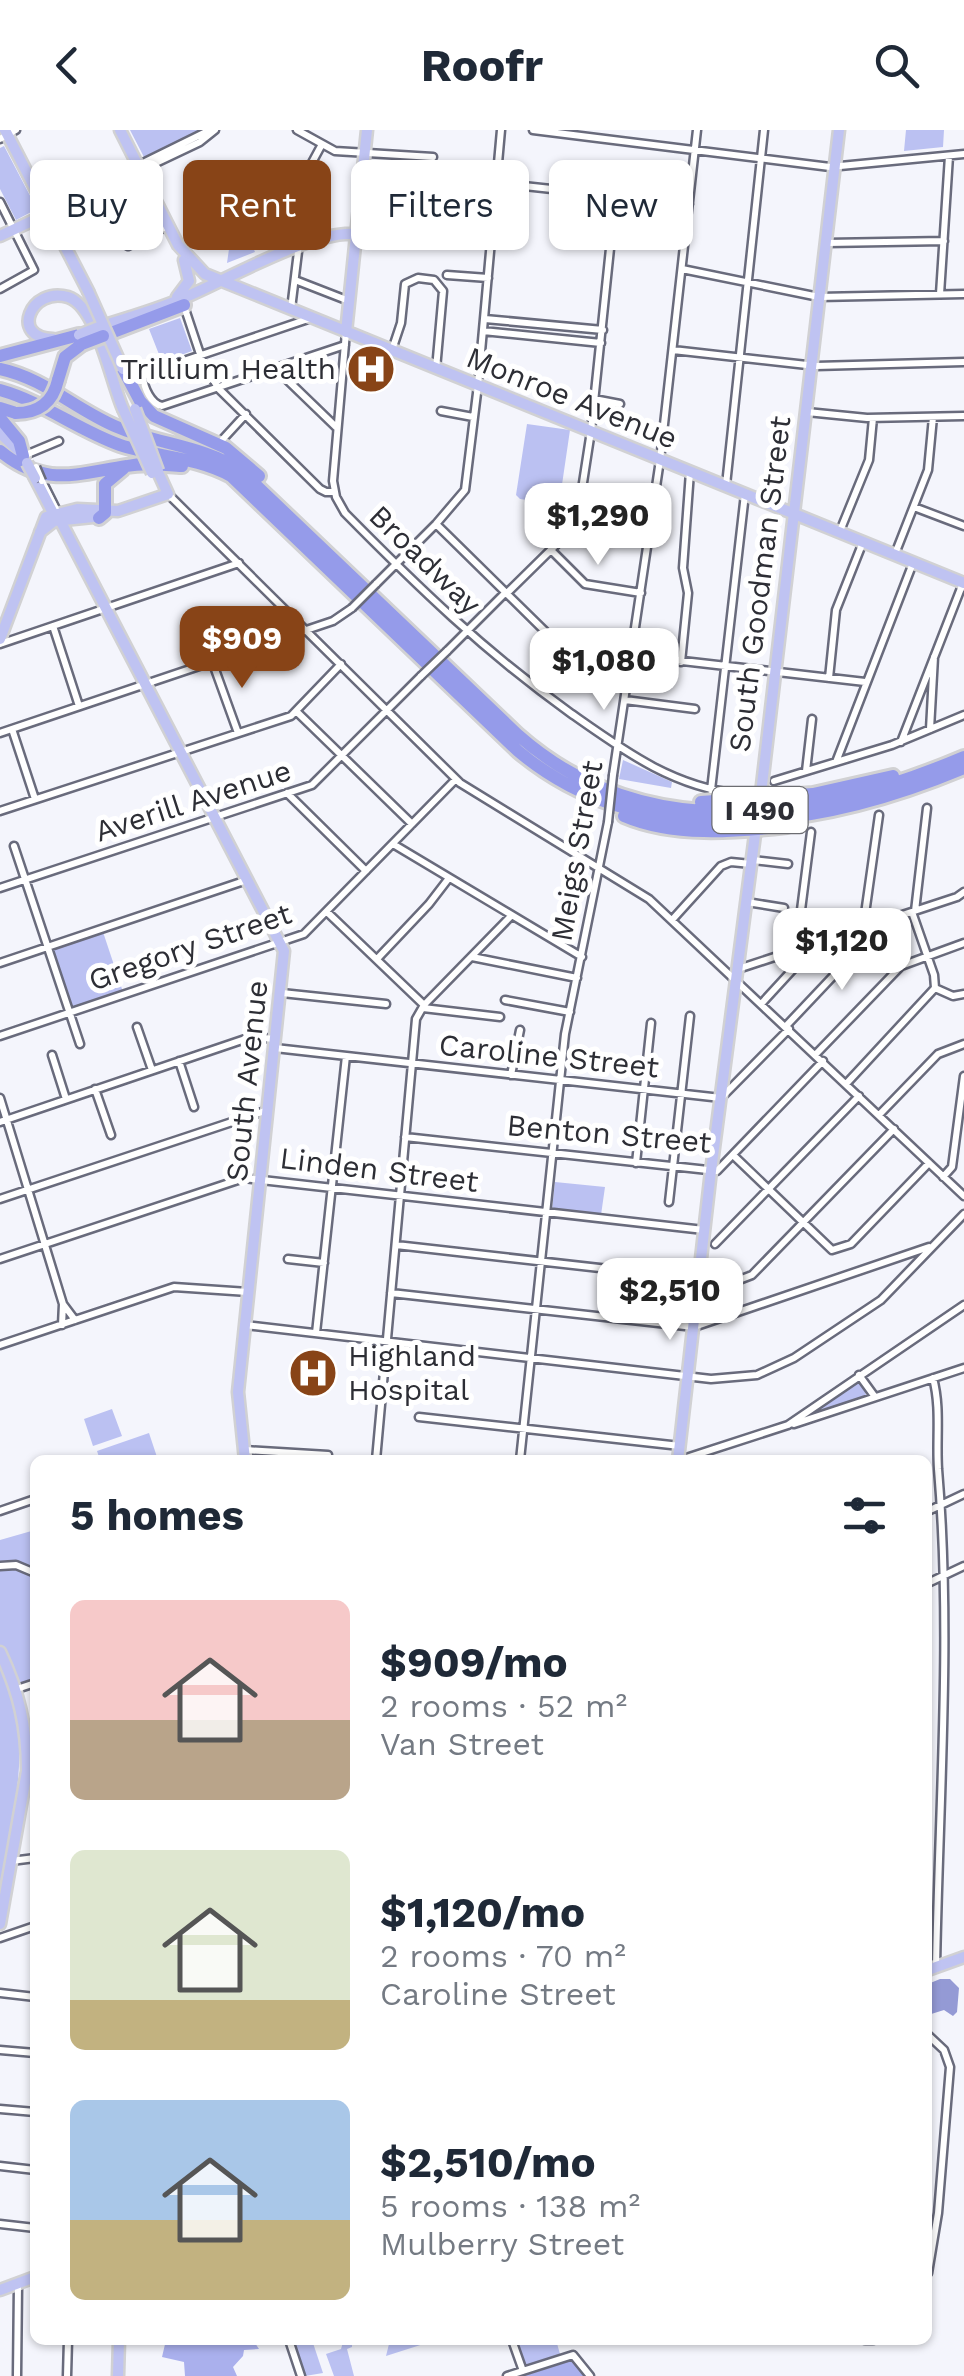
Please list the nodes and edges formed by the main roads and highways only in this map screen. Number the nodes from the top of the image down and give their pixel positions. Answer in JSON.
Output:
{"nodes":[{"id":1,"x":120,"y":130,"type":"edge"},
{"id":2,"x":367,"y":130,"type":"edge"},
{"id":3,"x":839,"y":130,"type":"edge"},
{"id":4,"x":7,"y":133,"type":"edge"},
{"id":5,"x":134,"y":160,"type":"edge"},
{"id":6,"x":364,"y":160,"type":"edge"},
{"id":7,"x":30,"y":179,"type":"edge"},
{"id":8,"x":163,"y":216,"type":"edge"},
{"id":9,"x":30,"y":221,"type":"edge"},
{"id":10,"x":351,"y":235,"type":"edge"},
{"id":11,"x":0,"y":236,"type":"edge"},
{"id":12,"x":178,"y":246,"type":"junction"},
{"id":13,"x":66,"y":250,"type":"edge"},
{"id":14,"x":358,"y":250,"type":"edge"},
{"id":15,"x":222,"y":282,"type":"junction"},
{"id":16,"x":185,"y":310,"type":"joint"},
{"id":17,"x":115,"y":322,"type":"junction"},
{"id":18,"x":101,"y":332,"type":"junction"},
{"id":19,"x":346,"y":332,"type":"junction"},
{"id":20,"x":80,"y":339,"type":"junction"},
{"id":21,"x":0,"y":356,"type":"edge"},
{"id":22,"x":0,"y":369,"type":"edge"},
{"id":23,"x":123,"y":370,"type":"junction"},
{"id":24,"x":0,"y":381,"type":"edge"},
{"id":25,"x":0,"y":390,"type":"edge"},
{"id":26,"x":42,"y":406,"type":"junction"},
{"id":27,"x":0,"y":408,"type":"edge"},
{"id":28,"x":129,"y":409,"type":"junction"},
{"id":29,"x":0,"y":418,"type":"edge"},
{"id":30,"x":0,"y":433,"type":"edge"},
{"id":31,"x":0,"y":451,"type":"edge"},
{"id":32,"x":33,"y":466,"type":"junction"},
{"id":33,"x":153,"y":470,"type":"junction"},
{"id":34,"x":238,"y":481,"type":"junction"},
{"id":35,"x":268,"y":509,"type":"junction"},
{"id":36,"x":792,"y":513,"type":"junction"},
{"id":37,"x":58,"y":515,"type":"junction"},
{"id":38,"x":102,"y":515,"type":"junction"},
{"id":39,"x":964,"y":583,"type":"edge"},
{"id":40,"x":376,"y":590,"type":"junction"},
{"id":41,"x":0,"y":642,"type":"edge"},
{"id":42,"x":961,"y":762,"type":"edge"},
{"id":43,"x":561,"y":776,"type":"junction"},
{"id":44,"x":938,"y":778,"type":"junction"},
{"id":45,"x":760,"y":799,"type":"junction"},
{"id":46,"x":756,"y":828,"type":"junction"},
{"id":47,"x":245,"y":1455,"type":"edge"},
{"id":48,"x":679,"y":1455,"type":"edge"},
{"id":49,"x":0,"y":1652,"type":"edge"},
{"id":50,"x":30,"y":1762,"type":"edge"},
{"id":51,"x":30,"y":1774,"type":"edge"},
{"id":52,"x":0,"y":1924,"type":"edge"},
{"id":53,"x":964,"y":1958,"type":"edge"},
{"id":54,"x":932,"y":1968,"type":"edge"},
{"id":55,"x":30,"y":2279,"type":"edge"},
{"id":56,"x":0,"y":2290,"type":"edge"},
{"id":57,"x":119,"y":2345,"type":"edge"},
{"id":58,"x":118,"y":2376,"type":"edge"}],
"edges":[{"from":1,"to":5,"type":"main road"},
{"from":2,"to":6,"type":"main road"},
{"from":3,"to":36,"type":"main road","name":"South Goodman Street"},
{"from":4,"to":7,"type":"main road"},
{"from":8,"to":12,"type":"main road"},
{"from":9,"to":11,"type":"main road"},
{"from":10,"to":15,"type":"main road"},
{"from":12,"to":15,"type":"main road","name":"Monroe Avenue"},
{"from":12,"to":17,"type":"main road"},
{"from":13,"to":23,"type":"main road","bridge":true},
{"from":14,"to":19,"type":"main road"},
{"from":15,"to":16,"type":"main road"},
{"from":15,"to":17,"type":"main road"},
{"from":15,"to":19,"type":"main road","name":"Monroe Avenue"},
{"from":16,"to":18,"type":"highway"},
{"from":17,"to":18,"type":"main road"},
{"from":18,"to":20,"type":"highway","bridge":true},
{"from":19,"to":36,"type":"main road","name":"Monroe Avenue"},
{"from":20,"to":21,"type":"highway"},
{"from":20,"to":26,"type":"highway","bridge":true},
{"from":20,"to":28,"type":"main road"},
{"from":22,"to":40,"type":"highway","number":"I 490"},
{"from":23,"to":28,"type":"main road"},
{"from":23,"to":40,"type":"highway"},
{"from":24,"to":34,"type":"highway"},
{"from":25,"to":26,"type":"highway","number":"I 490"},
{"from":26,"to":27,"type":"highway","bridge":true},
{"from":26,"to":34,"type":"highway","number":"I 490"},
{"from":28,"to":33,"type":"main road","bridge":true},
{"from":29,"to":32,"type":"highway"},
{"from":30,"to":32,"type":"main road","name":"South Avenue"},
{"from":31,"to":33,"type":"highway"},
{"from":32,"to":37,"type":"main road","name":"South Avenue"},
{"from":33,"to":35,"type":"highway"},
{"from":33,"to":38,"type":"highway"},
{"from":33,"to":38,"type":"main road"},
{"from":34,"to":35,"type":"highway","number":"I 490"},
{"from":35,"to":43,"type":"highway","number":"I 490"},
{"from":36,"to":39,"type":"main road","name":"Monroe Avenue"},
{"from":36,"to":45,"type":"main road","name":"South Goodman Street"},
{"from":37,"to":38,"type":"main road"},
{"from":37,"to":41,"type":"main road"},
{"from":37,"to":47,"type":"main road","name":"South Avenue"},
{"from":40,"to":43,"type":"highway","number":"I 490"},
{"from":42,"to":43,"type":"highway","number":"I 490"},
{"from":42,"to":44,"type":"highway","number":"I 490"},
{"from":42,"to":45,"type":"highway"},
{"from":43,"to":44,"type":"highway","number":"I 490"},
{"from":43,"to":45,"type":"highway"},
{"from":43,"to":46,"type":"highway"},
{"from":44,"to":46,"type":"highway"},
{"from":45,"to":46,"type":"main road","name":"South Goodman Street","bridge":true},
{"from":46,"to":48,"type":"main road","name":"South Goodman Street"},
{"from":49,"to":50,"type":"main road"},
{"from":51,"to":52,"type":"main road"},
{"from":53,"to":54,"type":"main road"},
{"from":55,"to":56,"type":"main road"},
{"from":57,"to":58,"type":"main road"}]}
